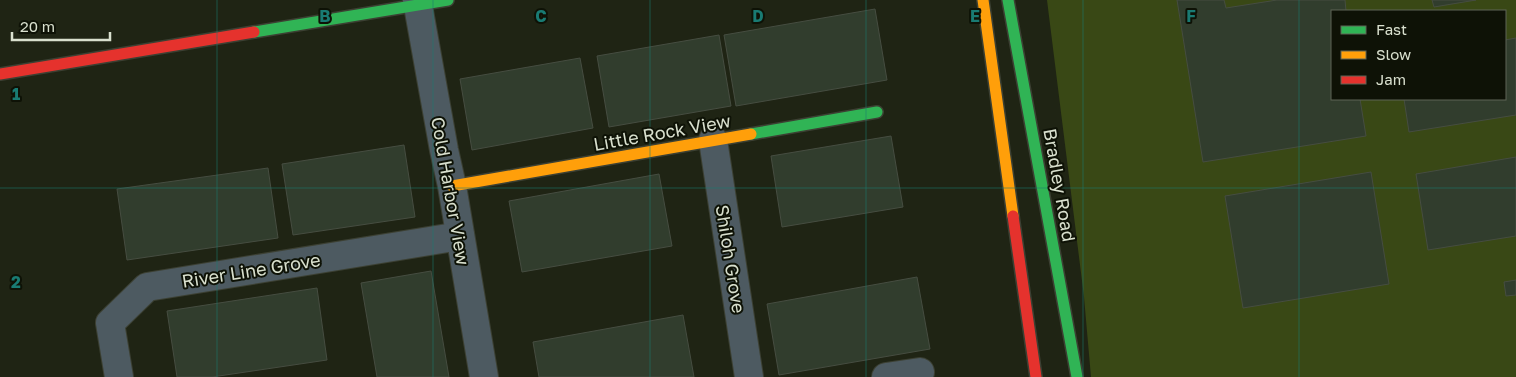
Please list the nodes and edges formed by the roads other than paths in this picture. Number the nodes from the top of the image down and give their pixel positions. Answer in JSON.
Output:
{"nodes":[{"id":1,"x":448,"y":0,"type":"edge"},
{"id":2,"x":983,"y":0,"type":"edge"},
{"id":3,"x":1008,"y":0,"type":"edge"},
{"id":4,"x":417,"y":2,"type":"edge"},
{"id":5,"x":0,"y":74,"type":"edge"},
{"id":6,"x":877,"y":112,"type":"dead end"},
{"id":7,"x":713,"y":140,"type":"junction"},
{"id":8,"x":452,"y":186,"type":"junction"},
{"id":9,"x":460,"y":236,"type":"junction"},
{"id":10,"x":920,"y":372,"type":"dead end"},
{"id":11,"x":118,"y":377,"type":"edge"},
{"id":12,"x":484,"y":377,"type":"edge"},
{"id":13,"x":749,"y":377,"type":"edge"},
{"id":14,"x":886,"y":377,"type":"edge"},
{"id":15,"x":1036,"y":377,"type":"edge"},
{"id":16,"x":1077,"y":377,"type":"edge"}],
"edges":[{"from":1,"to":4,"type":"street"},
{"from":2,"to":15,"type":"street"},
{"from":3,"to":16,"type":"street","name":"Bradley Road"},
{"from":4,"to":5,"type":"street"},
{"from":4,"to":8,"type":"street","name":"Cold Harbor View"},
{"from":6,"to":7,"type":"street","name":"Little Rock View"},
{"from":7,"to":8,"type":"street","name":"Little Rock View"},
{"from":7,"to":13,"type":"street","name":"Shiloh Grove"},
{"from":8,"to":9,"type":"street","name":"Cold Harbor View"},
{"from":9,"to":11,"type":"street","name":"River Line Grove"},
{"from":9,"to":12,"type":"street","name":"Cold Harbor View"},
{"from":10,"to":14,"type":"street"}]}
